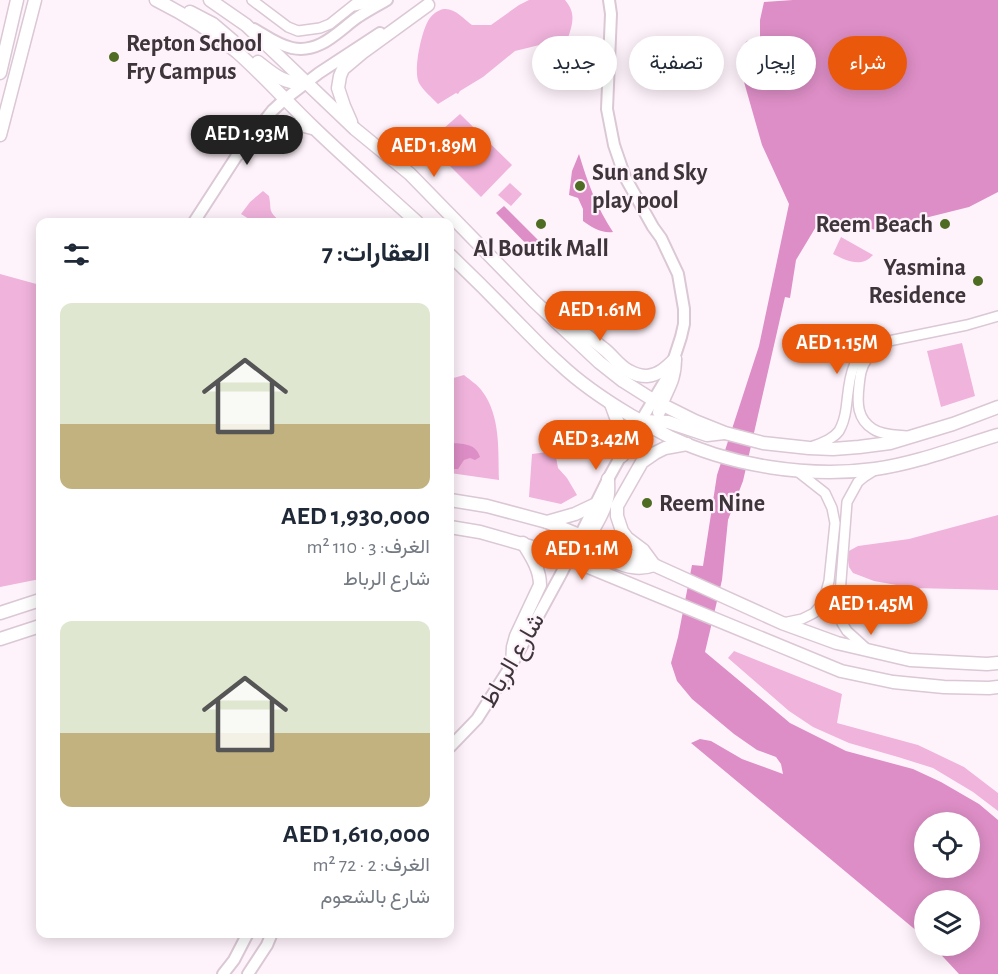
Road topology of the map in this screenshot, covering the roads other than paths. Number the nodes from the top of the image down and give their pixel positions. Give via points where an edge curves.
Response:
1 (16, 0) edge
2 (35, 0) edge
3 (40, 0) edge
4 (156, 0) edge
5 (210, 0) edge
6 (252, 0) edge
7 (360, 0) edge
8 (379, 0) edge
9 (387, 0) edge
10 (609, 0) edge
11 (432, 2) edge
12 (169, 6) junction
13 (349, 8) junction
14 (28, 23) junction
15 (246, 25) junction
16 (0, 73) edge
17 (307, 83) junction
18 (285, 99) junction
19 (314, 128) junction
20 (355, 129) junction
21 (0, 135) edge
22 (238, 154) junction
23 (197, 218) edge
24 (413, 218) edge
25 (453, 218) edge
26 (454, 219) edge
27 (454, 259) edge
28 (534, 301) junction
29 (998, 316) edge
30 (892, 342) junction
31 (675, 359) junction
32 (657, 402) junction
33 (611, 404) junction
34 (998, 406) edge
35 (641, 421) junction
36 (659, 421) junction
37 (725, 433) junction
38 (998, 435) edge
39 (670, 437) junction
40 (911, 437) junction
41 (687, 444) junction
42 (809, 448) junction
43 (622, 456) junction
44 (876, 469) junction
45 (796, 471) junction
46 (608, 479) junction
47 (454, 501) edge
48 (594, 505) junction
49 (847, 506) junction
50 (832, 508) junction
51 (547, 522) junction
52 (454, 528) edge
53 (585, 537) junction
54 (523, 543) junction
55 (590, 555) junction
56 (569, 559) junction
57 (654, 565) junction
58 (606, 575) junction
59 (36, 601) edge
60 (0, 613) edge
61 (782, 623) junction
62 (36, 627) edge
63 (0, 639) edge
64 (869, 651) junction
65 (998, 663) edge
66 (512, 664) junction
67 (998, 687) edge
68 (454, 743) edge
69 (245, 938) edge
70 (270, 938) edge
71 (223, 974) edge
72 (248, 974) edge

1 - 16 main road
2 - 14 main road
3 - 14 main road
4 - 12 main road
5 - 15 main road
6 - 13 street via 298,31 330,24
7 - 13 street
8 - 13 street
9 - 15 street via 321,45 308,48 290,48
10 - 31 street via 610,127 625,177 678,274 684,324
11 - 17 street
11 - 20 main road via 343,69 338,88
12 - 17 main road via 213,24 278,78
12 - 18 main road via 235,51
14 - 21 main road
15 - 17 main road
17 - 18 street
17 - 20 main road
18 - 19 main road
18 - 22 street
19 - 22 main road via 290,123 273,125
19 - 24 main road
20 - 25 main road via 410,174
22 - 23 street
26 - 28 main road
27 - 33 main road via 560,364
28 - 31 main road via 552,308 637,375 661,371
28 - 32 main road via 599,362
29 - 30 street
30 - 40 street via 874,352 863,365 857,403 862,419 873,429
30 - 42 street via 879,343 857,359 840,429 832,438
31 - 32 main road via 671,385
32 - 35 street, شارع الرباط
32 - 36 main road
32 - 37 main road
33 - 35 main road
33 - 43 main road via 621,431
34 - 40 main road
35 - 36 main road
35 - 39 main road
35 - 43 street, شارع الرباط
36 - 37 main road via 707,435
36 - 39 main road
37 - 42 main road via 763,443
38 - 44 main road
39 - 41 main road
40 - 42 main road via 859,447
41 - 45 main road via 739,461
41 - 57 main road via 665,448 642,462 617,506 622,531
43 - 46 street, شارع الرباط
44 - 45 main road
44 - 49 street via 858,482
45 - 50 street via 825,493
46 - 48 street, شارع الرباط
46 - 53 main road via 608,498
47 - 51 main road
48 - 51 main road
48 - 53 street, شارع الرباط
49 - 50 street via 838,504
49 - 64 street via 840,615 847,631
50 - 61 street via 834,537 823,603 814,613
51 - 53 main road
52 - 54 main road
53 - 55 main road
53 - 56 street, شارع الرباط
53 - 57 main road
54 - 56 main road
54 - 66 main road via 534,561 540,585 516,636
55 - 56 main road
55 - 57 main road via 632,568
55 - 58 main road
56 - 58 main road
56 - 66 street, شارع الرباط
57 - 61 main road
58 - 67 main road via 841,672 944,687
59 - 60 main road
61 - 64 main road
62 - 63 main road
64 - 65 main road via 910,660
66 - 68 street, شارع الرباط via 477,719
69 - 71 street
70 - 72 street

